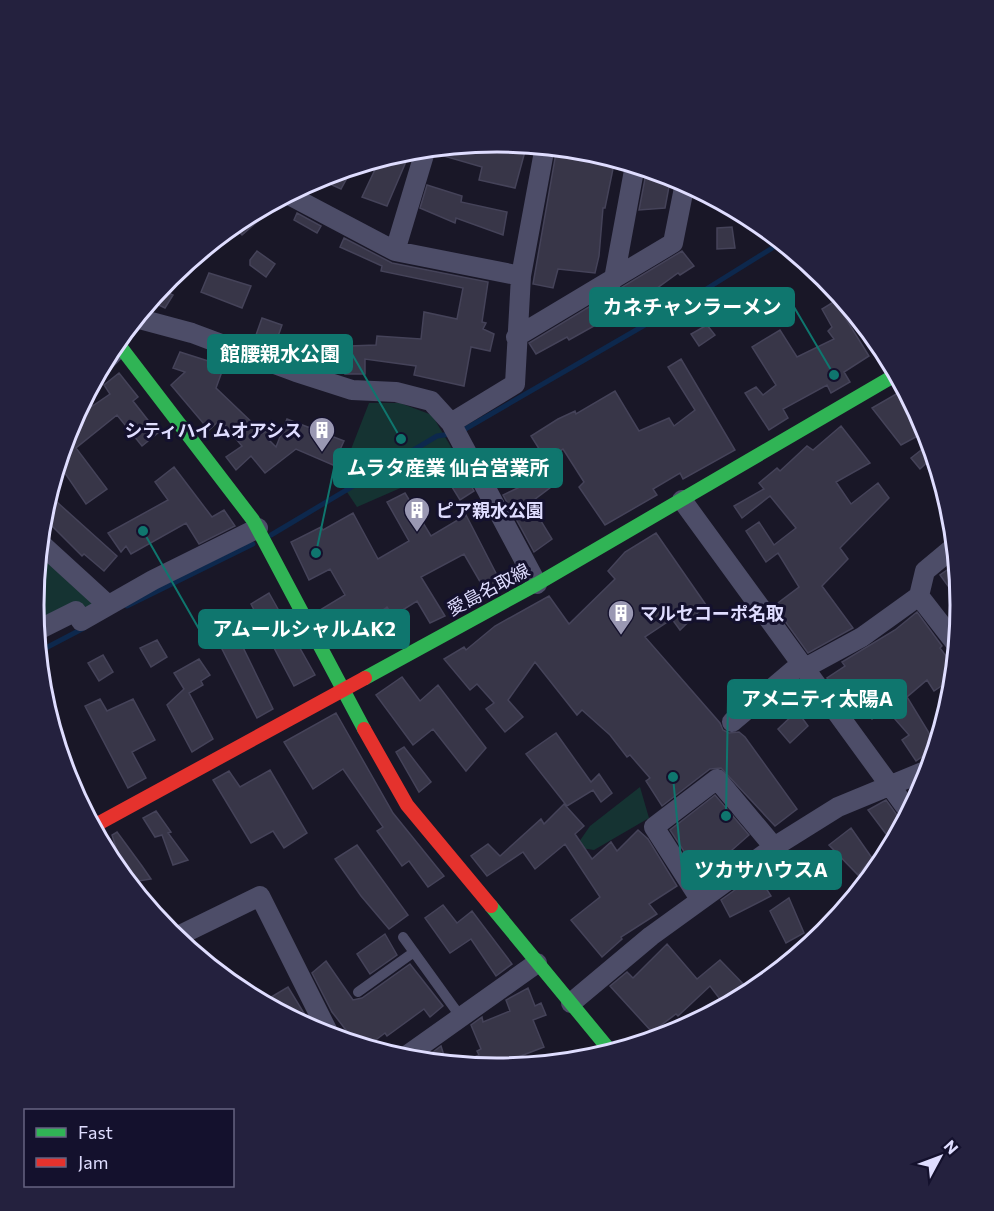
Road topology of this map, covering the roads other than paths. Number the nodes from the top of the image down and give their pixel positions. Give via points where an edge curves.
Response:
1 (543, 155) edge
2 (423, 159) edge
3 (634, 173) edge
4 (683, 192) edge
5 (301, 197) edge
6 (395, 251) junction
7 (521, 276) junction
8 (614, 279) junction
9 (144, 320) edge
10 (516, 337) junction
11 (122, 350) edge
12 (890, 378) edge
13 (450, 423) junction
14 (682, 500) junction
15 (258, 528) junction
16 (47, 549) edge
17 (948, 552) edge
18 (537, 584) junction
19 (919, 596) junction
20 (108, 605) junction
21 (44, 627) edge
22 (950, 636) edge
23 (805, 668) junction
24 (341, 689) junction
25 (742, 713) dead end
26 (917, 775) edge
27 (891, 788) junction
28 (904, 805) edge
29 (99, 823) edge
30 (774, 847) junction
31 (700, 899) junction
32 (184, 933) edge
33 (404, 937) dead end
34 (414, 952) junction
35 (537, 963) junction
36 (358, 992) dead end
37 (571, 1003) junction
38 (460, 1016) junction
39 (324, 1024) edge
40 (606, 1046) edge
41 (413, 1051) edge

1 - 7 street
2 - 6 street
3 - 8 street
4 - 8 street via 673,243
5 - 6 street
6 - 7 street
7 - 10 street
8 - 10 street
9 - 13 street via 192,333 352,390 396,392 430,401
10 - 13 street via 516,384
11 - 15 main road
12 - 14 main road, 愛島名取線
13 - 18 street
14 - 18 main road, 愛島名取線
14 - 23 street
15 - 20 street
15 - 24 main road
16 - 20 street
17 - 19 street via 925,571
18 - 24 main road, 愛島名取線
19 - 22 street
19 - 23 street via 862,637
20 - 21 street via 81,621 76,611
23 - 25 street via 795,669 732,722
23 - 27 street
24 - 29 main road, 愛島名取線
24 - 35 main road via 407,805
26 - 27 street
27 - 28 street
27 - 30 street via 838,807
30 - 31 street
30 - 31 street via 717,779 654,828
31 - 37 street
32 - 39 street via 260,896
33 - 34 lane
34 - 36 lane
34 - 38 lane
35 - 37 main road
35 - 38 street
37 - 40 main road
38 - 41 street

